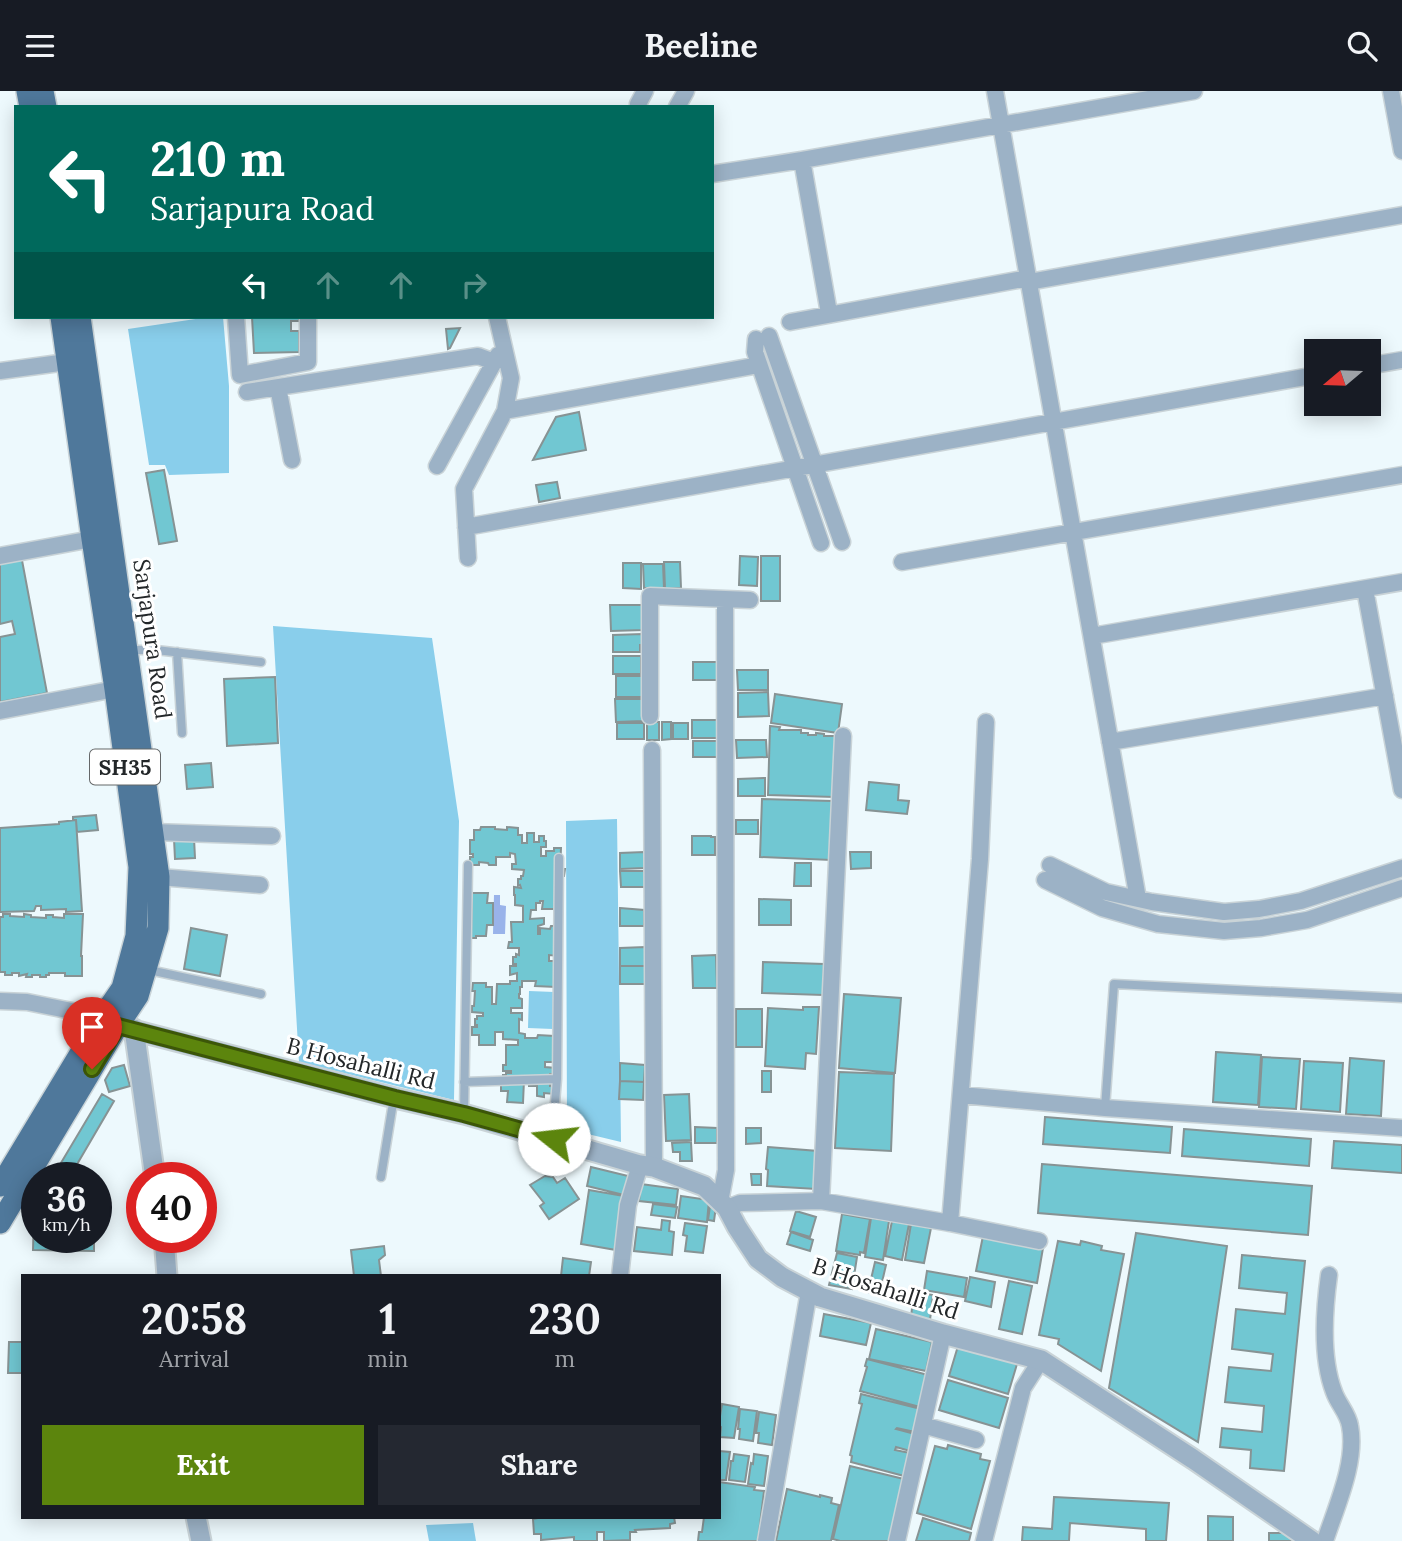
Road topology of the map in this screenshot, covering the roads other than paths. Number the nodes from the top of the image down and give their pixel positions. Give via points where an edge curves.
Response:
1 (995, 91) edge
2 (1194, 91) edge
3 (1391, 91) edge
4 (1001, 125) junction
5 (1402, 151) edge
6 (802, 160) junction
7 (714, 174) edge
8 (1402, 215) edge
9 (1028, 280) junction
10 (829, 313) junction
11 (61, 319) edge
12 (80, 319) edge
13 (236, 319) edge
14 (308, 319) edge
15 (497, 319) edge
16 (790, 322) dead end
17 (503, 347) junction
18 (1402, 360) edge
19 (67, 362) junction
20 (494, 362) junction
21 (1381, 364) edge
22 (759, 365) junction
23 (0, 371) edge
24 (1304, 378) edge
25 (278, 387) junction
26 (247, 392) dead end
27 (505, 411) junction
28 (1054, 423) junction
29 (292, 460) dead end
30 (437, 466) dead end
31 (815, 466) junction
32 (795, 470) junction
33 (1402, 475) edge
34 (466, 527) junction
35 (1073, 532) junction
36 (92, 539) junction
37 (842, 542) dead end
38 (821, 543) dead end
39 (0, 556) edge
40 (468, 558) dead end
41 (902, 562) dead end
42 (1402, 582) edge
43 (1365, 589) junction
44 (725, 599) junction
45 (750, 600) dead end
46 (1092, 636) junction
47 (128, 650) junction
48 (177, 652) junction
49 (261, 662) dead end
50 (115, 689) junction
51 (1385, 696) junction
52 (0, 711) edge
53 (650, 716) dead end
54 (986, 722) dead end
55 (182, 733) dead end
56 (843, 736) dead end
57 (1111, 742) junction
58 (652, 750) dead end
59 (1402, 790) edge
60 (153, 832) junction
61 (272, 836) dead end
62 (559, 858) dead end
63 (468, 865) dead end
64 (1402, 868) edge
65 (159, 877) junction
66 (260, 885) dead end
67 (1402, 888) edge
68 (1138, 899) junction
69 (146, 969) junction
70 (261, 994) dead end
71 (1402, 998) edge
72 (0, 1001) edge
73 (118, 1024) junction
74 (557, 1079) junction
75 (464, 1082) junction
76 (961, 1094) junction
77 (395, 1098) junction
78 (1105, 1108) junction
79 (464, 1114) junction
80 (1402, 1128) edge
81 (554, 1139) junction
82 (152, 1162) edge
83 (647, 1166) junction
84 (381, 1177) dead end
85 (0, 1186) edge
86 (821, 1201) junction
87 (723, 1205) junction
88 (0, 1223) edge
89 (950, 1223) junction
90 (1039, 1241) dead end
91 (165, 1253) edge
92 (167, 1274) edge
93 (620, 1274) edge
94 (1329, 1275) dead end
95 (809, 1291) junction
96 (943, 1334) junction
97 (1041, 1360) junction
98 (923, 1425) junction
99 (976, 1440) dead end
100 (196, 1519) edge
101 (201, 1541) edge
102 (766, 1541) edge
103 (897, 1541) edge
104 (984, 1541) edge
105 (1312, 1541) edge
106 (1325, 1541) edge

1 - 4 street
2 - 4 street
3 - 5 street
4 - 6 street
4 - 9 street
6 - 7 street
6 - 10 street
8 - 9 street
9 - 10 street
9 - 28 street
10 - 16 street
11 - 19 main road, Sarjapura Road / SH35
12 - 47 main road, Sarjapura Road
13 - 14 street via 240,375 307,362
15 - 17 street
17 - 20 street
17 - 27 street via 511,378
18 - 21 street
19 - 23 street
19 - 36 main road, Sarjapura Road / SH35
20 - 25 street via 478,356
20 - 30 street
22 - 27 street
22 - 31 street via 755,352 763,337
22 - 32 street
24 - 28 street
25 - 26 street
25 - 29 street
27 - 34 street via 464,489
28 - 31 street
28 - 35 street
31 - 32 street
31 - 37 street
32 - 34 street
32 - 38 street
33 - 35 street
34 - 40 street
35 - 41 street
35 - 46 street
36 - 39 street
36 - 50 main road, Sarjapura Road / SH35
42 - 43 street
43 - 46 street
43 - 51 street
44 - 45 street
44 - 53 street via 650,596
44 - 87 street
46 - 57 street
47 - 48 lane
47 - 60 main road, Sarjapura Road
48 - 49 lane
48 - 55 lane
50 - 52 street
50 - 73 main road, Sarjapura Road / SH35 via 138,867 136,936
51 - 57 street
51 - 59 street
54 - 76 street
56 - 86 street
57 - 68 street
58 - 83 street
60 - 61 street
60 - 65 main road, Sarjapura Road
62 - 74 lane
63 - 75 lane
64 - 68 street via 1301,901 1259,909 1224,912
65 - 66 street
65 - 69 main road, Sarjapura Road via 159,928
67 - 68 street via 1307,920 1224,931 1158,924 1102,908 1047,873
69 - 70 lane
69 - 73 main road, Sarjapura Road via 138,996
71 - 78 lane via 1114,984
72 - 73 street via 27,1002
73 - 77 street, B Hosahalli Rd
73 - 82 street
73 - 85 main road, Sarjapura Road / SH35
73 - 88 main road, Sarjapura Road
74 - 75 lane
74 - 81 lane
75 - 79 lane
76 - 78 street
76 - 89 street
77 - 79 street, B Hosahalli Rd
77 - 84 lane
78 - 80 street
79 - 81 street, B Hosahalli Rd
81 - 83 street, B Hosahalli Rd
83 - 87 street, B Hosahalli Rd via 704,1186
83 - 93 street via 628,1205
86 - 87 street
86 - 89 street
87 - 95 street, B Hosahalli Rd via 758,1259
89 - 90 street
91 - 92 street
94 - 106 street via 1326,1366 1347,1415 1351,1445 1349,1467
95 - 96 street, B Hosahalli Rd
95 - 102 street
96 - 97 street, B Hosahalli Rd
96 - 98 street
97 - 104 street via 1023,1388
97 - 105 street, B Hosahalli Rd
98 - 99 street
98 - 103 street
100 - 101 street

